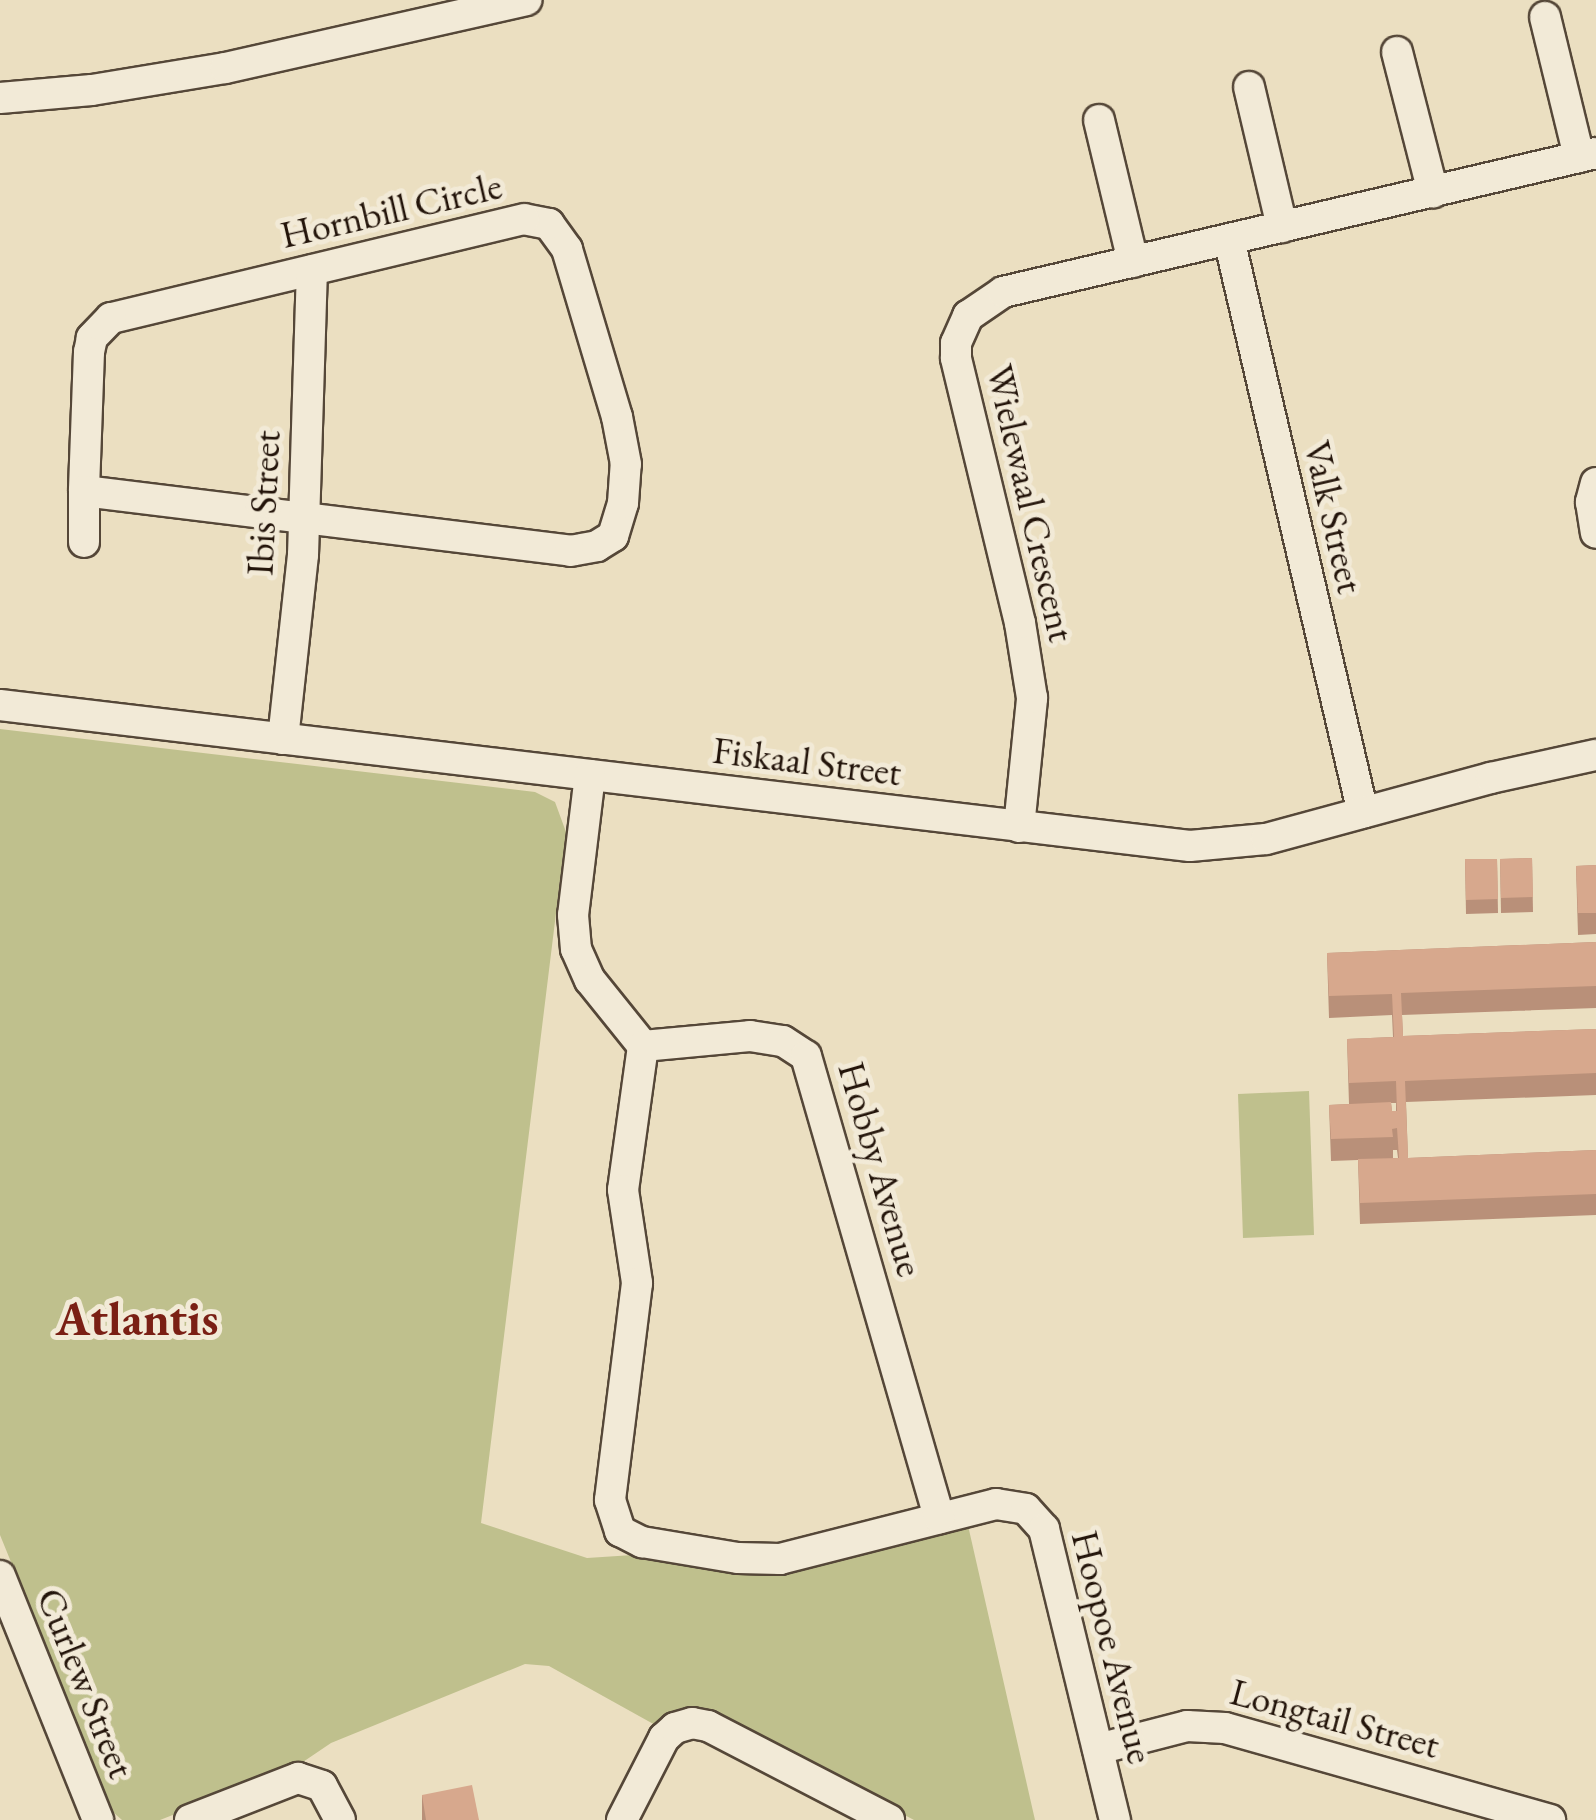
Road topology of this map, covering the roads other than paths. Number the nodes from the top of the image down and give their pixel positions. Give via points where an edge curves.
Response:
1 (526, 0) edge
2 (1545, 17) dead end
3 (1397, 52) dead end
4 (1249, 87) dead end
5 (0, 98) edge
6 (1099, 120) dead end
7 (1587, 156) edge
8 (1433, 192) junction
9 (1282, 228) junction
10 (1229, 240) junction
11 (1133, 262) junction
12 (312, 270) junction
13 (1596, 483) edge
14 (84, 491) junction
15 (304, 517) junction
16 (1596, 533) edge
17 (84, 542) dead end
18 (0, 705) edge
19 (284, 738) junction
20 (1596, 755) edge
21 (590, 776) junction
22 (1363, 813) junction
23 (1019, 827) junction
24 (643, 1046) junction
25 (939, 1518) junction
26 (0, 1576) edge
27 (1098, 1749) junction
28 (1480, 1810) edge
29 (858, 1813) edge
30 (98, 1820) edge
31 (190, 1820) edge
32 (340, 1820) edge
33 (622, 1820) edge
34 (889, 1820) edge
35 (1116, 1820) edge
36 (1550, 1820) edge

1 - 5 street via 194,74
2 - 7 street, Wielewaal Crescent
3 - 8 street
4 - 9 street
6 - 11 street
7 - 8 street, Wielewaal Crescent
8 - 9 street, Wielewaal Crescent
9 - 10 street, Wielewaal Crescent
10 - 11 street, Wielewaal Crescent
10 - 22 street, Valk Street
11 - 23 street, Wielewaal Crescent via 990,298 968,316 956,343 1030,675
12 - 14 street, Hornbill Circle via 130,310 101,326 89,352
12 - 15 street, Ibis Street
12 - 15 street, Hornbill Circle via 524,219 549,224 567,249 626,464 618,524 607,541 586,550
13 - 16 street
14 - 15 street, Hornbill Circle
14 - 17 street, Hornbill Circle
15 - 19 street, Ibis Street
18 - 19 street, Fiskaal Street
19 - 21 street, Fiskaal Street
20 - 22 street, Fiskaal Street
21 - 23 street, Fiskaal Street
21 - 24 street via 573,916 576,949 590,980
22 - 23 street, Fiskaal Street via 1215,846
24 - 25 street, Hobby Avenue via 750,1036 782,1041 806,1056
24 - 25 street, Hoopoe Avenue via 622,1190 637,1284 610,1500 620,1531 642,1542 759,1560 808,1554
25 - 27 street, Hoopoe Avenue via 996,1504 1026,1509 1040,1521
26 - 30 street, Curlew Street
27 - 28 street, Longtail Street via 1211,1726
27 - 35 street, Hoopoe Avenue
28 - 36 street, Longtail Street
29 - 33 street via 692,1723 664,1738
29 - 34 street
31 - 32 street via 298,1778 322,1786

